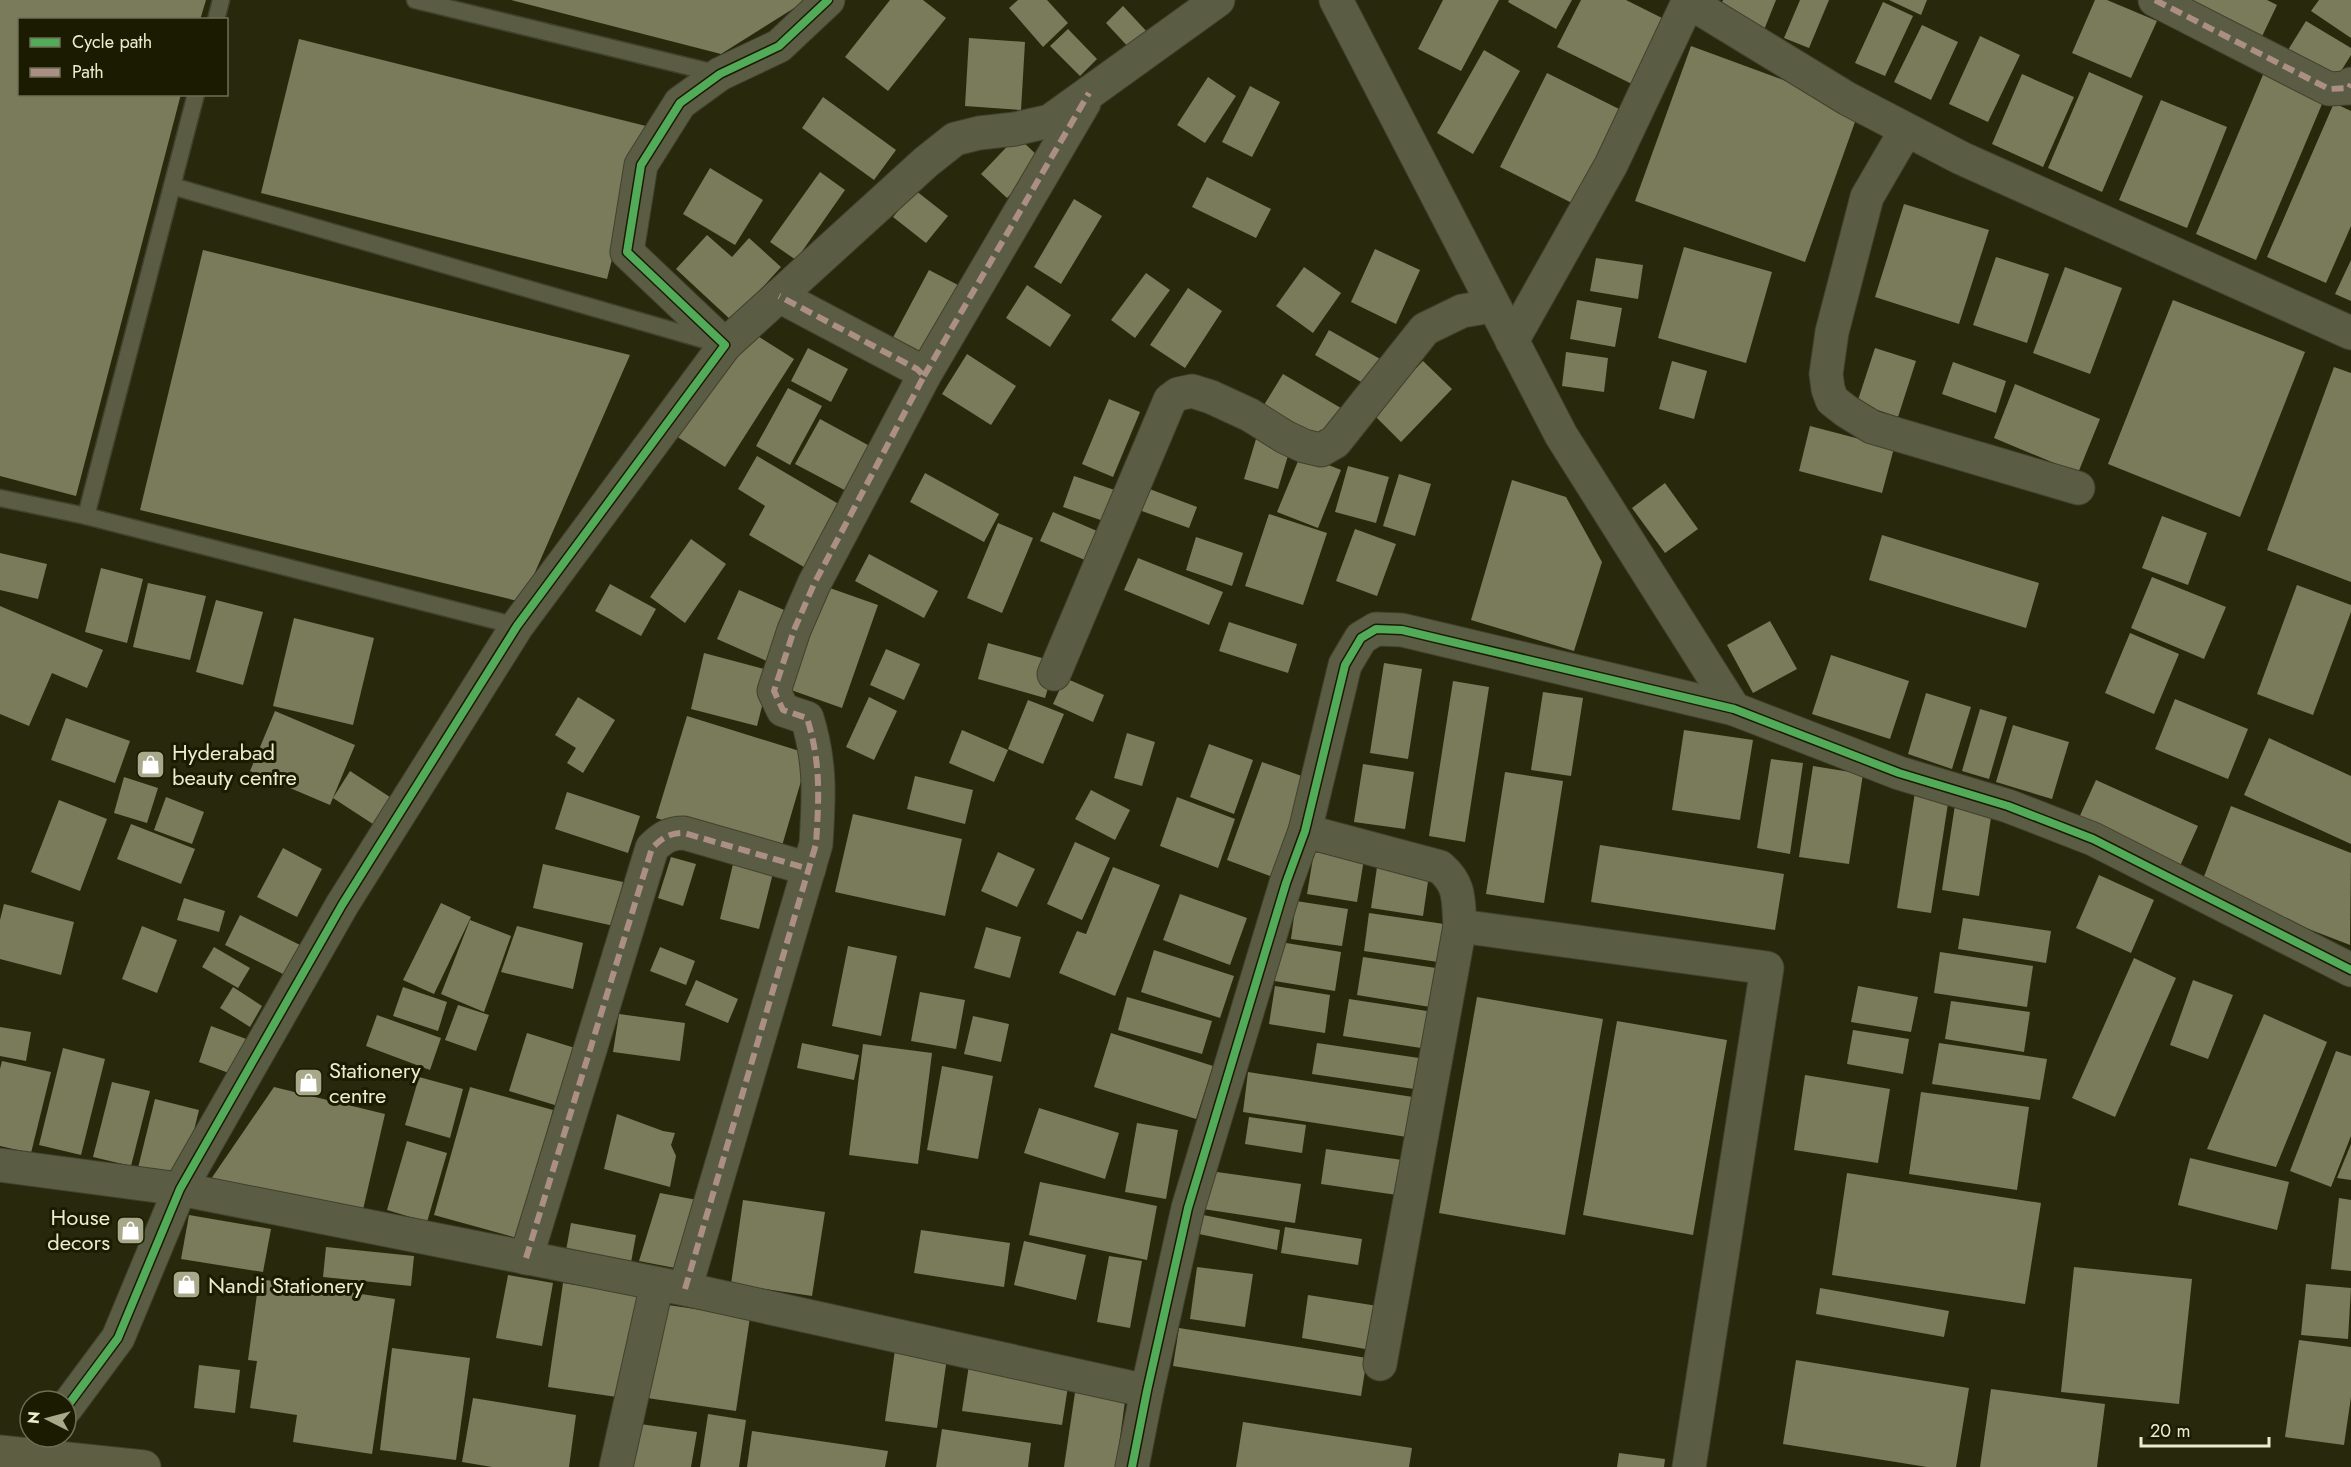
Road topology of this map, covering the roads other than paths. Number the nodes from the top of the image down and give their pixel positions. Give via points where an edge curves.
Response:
1 (221, 0) edge
2 (415, 0) edge
3 (828, 0) edge
4 (1218, 0) edge
5 (1336, 0) edge
6 (2155, 0) edge
7 (1689, 1) edge
8 (216, 18) edge
9 (720, 75) junction
10 (2351, 84) edge
11 (1089, 93) junction
12 (195, 96) edge
13 (1906, 130) junction
14 (172, 186) junction
15 (779, 296) junction
16 (1492, 306) junction
17 (2351, 333) edge
18 (1512, 340) junction
19 (724, 345) junction
20 (924, 376) junction
21 (2078, 488) dead end
22 (0, 498) edge
23 (86, 516) junction
24 (517, 626) junction
25 (1054, 674) dead end
26 (1734, 709) junction
27 (1305, 831) junction
28 (808, 869) junction
29 (1460, 926) junction
30 (2351, 969) edge
31 (0, 1165) edge
32 (180, 1189) junction
33 (526, 1258) junction
34 (671, 1286) junction
35 (1380, 1364) dead end
36 (1146, 1390) junction
37 (78, 1392) edge
38 (31, 1449) edge
39 (144, 1467) edge
40 (616, 1467) edge
41 (1132, 1467) edge
42 (1689, 1467) edge

1 - 8 lane
2 - 9 lane
3 - 9 street via 779,46
4 - 11 street
5 - 16 street
6 - 10 street via 2329,89
7 - 13 street
7 - 18 street via 1611,165
9 - 19 street via 680,103 641,165 627,252
11 - 15 street via 1050,121 955,139
11 - 20 street
12 - 14 lane
13 - 17 street
13 - 21 street via 1867,197 1832,332 1826,374 1832,399 1872,427
14 - 19 lane
14 - 23 lane
15 - 19 street
15 - 20 street
16 - 18 street
16 - 25 street via 1462,311 1425,329 1335,442 1321,450 1284,437 1211,397 1192,391 1170,400
18 - 26 street via 1561,435
19 - 24 street
20 - 28 street via 813,584 774,691 783,710 807,718 815,742 820,785 816,844
22 - 23 lane
23 - 24 lane
24 - 32 street via 342,905
26 - 27 street via 1402,630 1376,629 1361,638 1345,665
26 - 30 street via 1899,773 2008,806 2093,839
27 - 29 street via 1440,867 1451,877 1458,894
27 - 36 street via 1188,1208
28 - 33 street via 684,833 671,833 652,848
28 - 34 street
29 - 35 street
29 - 42 street via 1767,968
31 - 32 street
32 - 33 street
32 - 37 street via 118,1338
33 - 34 street
34 - 36 street
34 - 40 street
36 - 41 street
38 - 39 highway

